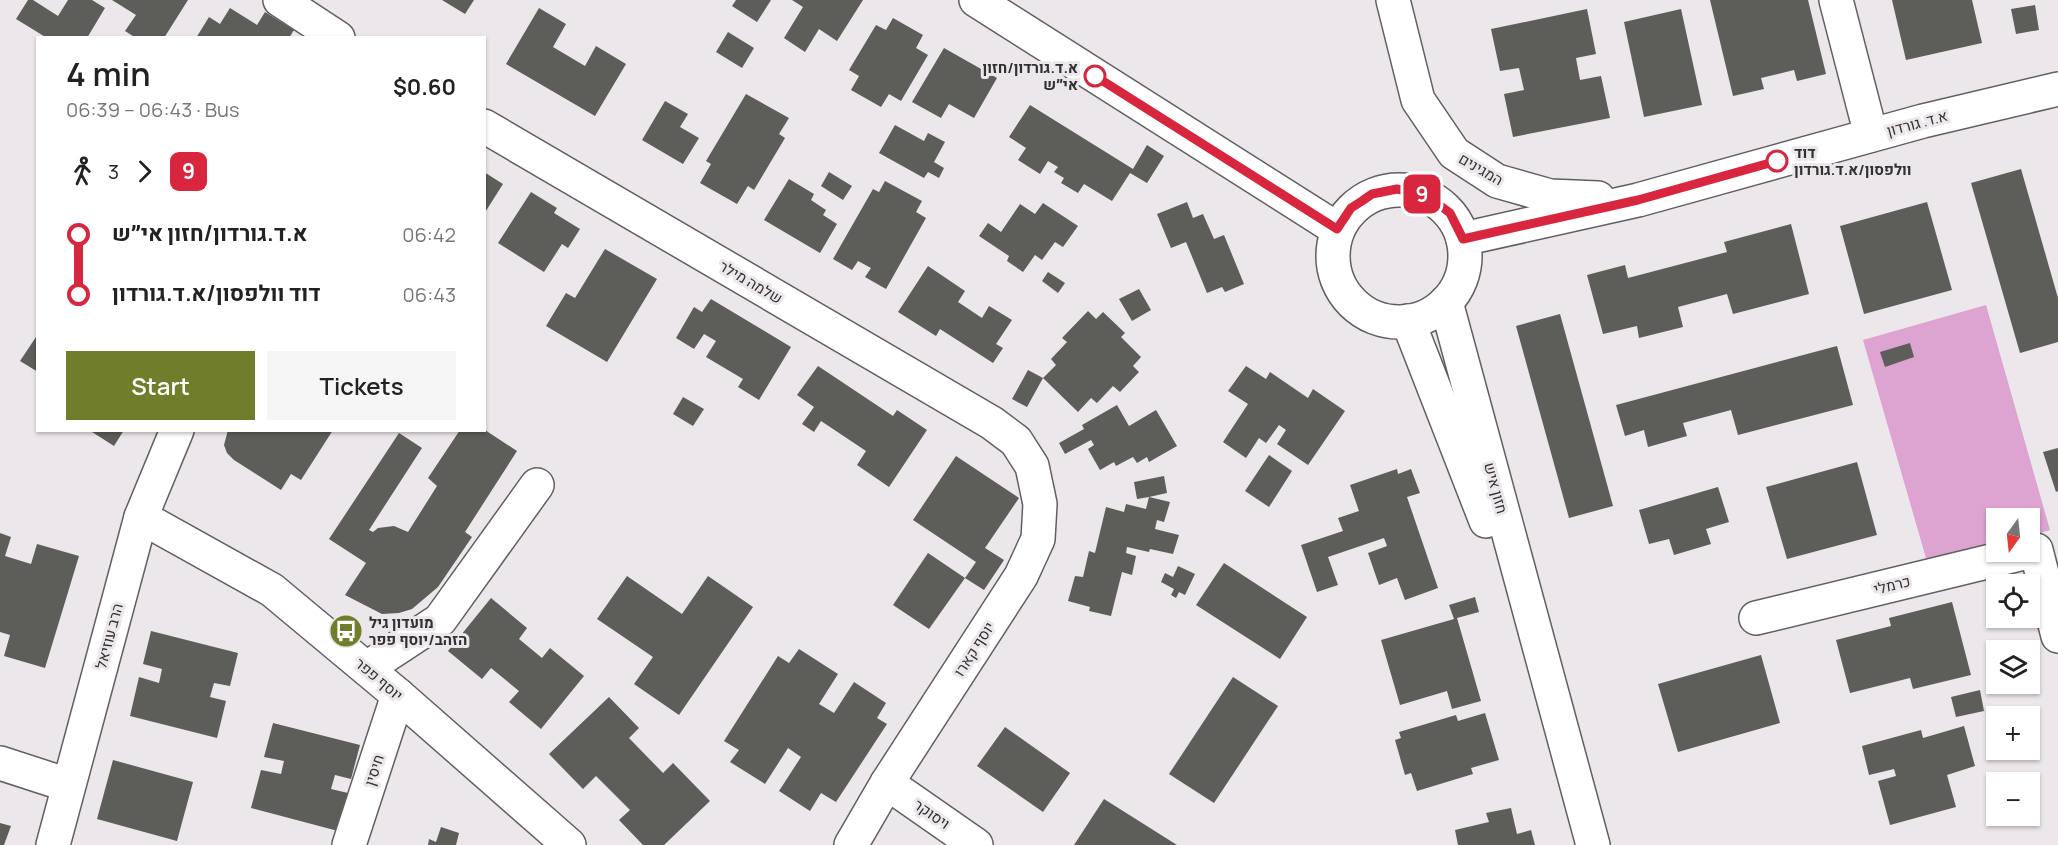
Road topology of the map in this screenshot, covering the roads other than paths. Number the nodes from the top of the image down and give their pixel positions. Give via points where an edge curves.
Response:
1 (280, 0) edge
2 (976, 0) edge
3 (1393, 0) edge
4 (1836, 0) edge
5 (335, 36) edge
6 (2058, 89) edge
7 (486, 127) edge
8 (1871, 135) junction
9 (1638, 200) junction
10 (1337, 229) junction
11 (1463, 239) junction
12 (1446, 302) junction
13 (1408, 321) junction
14 (176, 432) edge
15 (1016, 441) joint
16 (537, 485) dead end
17 (141, 517) junction
18 (2040, 558) edge
19 (1986, 562) edge
20 (1756, 618) dead end
21 (2058, 636) edge
22 (367, 668) junction
23 (1546, 673) junction
24 (398, 695) junction
25 (0, 763) edge
26 (887, 783) junction
27 (68, 785) junction
28 (53, 845) edge
29 (349, 845) edge
30 (569, 845) edge
31 (851, 845) edge
32 (976, 845) edge
33 (1593, 845) edge

1 - 5 street
2 - 10 street
3 - 9 street, המגינים via 1418,100 1454,153 1497,181 1550,195
4 - 8 street
6 - 8 street, א.ד. גורדון
7 - 15 street, שלמה מילר via 992,423
8 - 9 street, א.ד. גורדון
9 - 11 street, א.ד. גורדון
10 - 11 street via 1351,208 1372,194 1397,189 1426,195 1450,213
10 - 13 street via 1332,252 1335,275 1346,296 1363,311 1384,320
11 - 12 street via 1465,262 1459,284
12 - 13 street via 1422,318
12 - 23 street, חזון איש
13 - 23 street, חזון איש
14 - 17 street, הרב עוזיאל
15 - 26 street, יוסף קארו via 1032,466 1040,504 1038,539 1021,576
16 - 22 street via 440,620
17 - 22 street, יוסף פפר via 272,590
17 - 27 street, הרב עוזיאל
18 - 21 street
19 - 20 street, כרמלי
22 - 24 street, יוסף פפר
23 - 33 street, חזון איש
24 - 29 street, חיסין
24 - 30 street, יוסף פפר
25 - 27 street
26 - 31 street, יוסף קארו
26 - 32 street, ויסוקר
27 - 28 street, הרב עוזיאל

